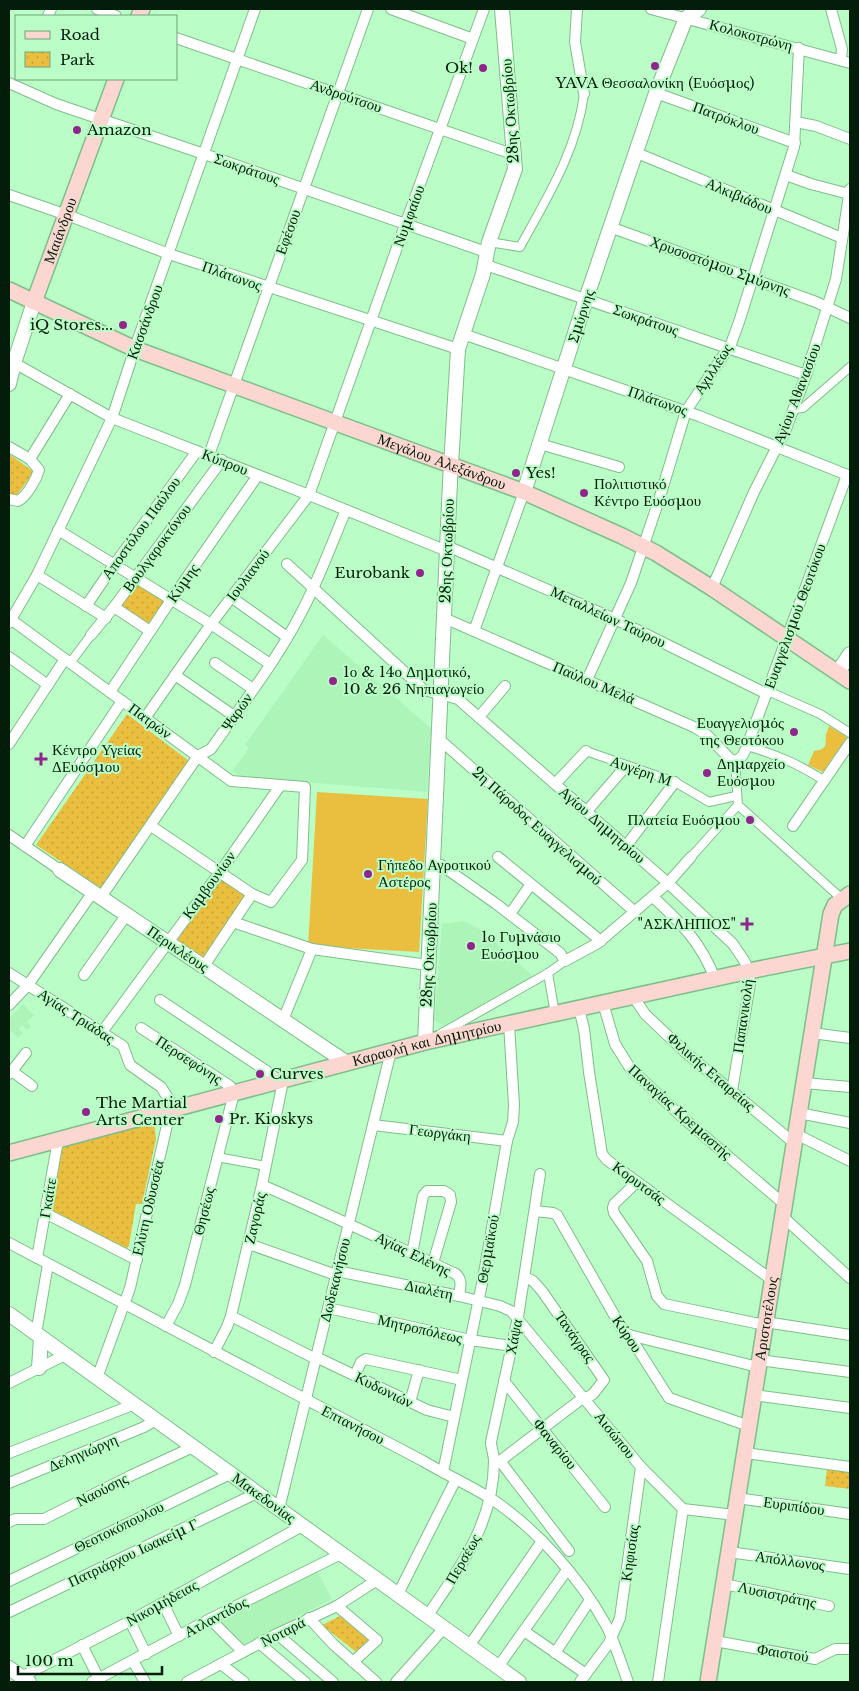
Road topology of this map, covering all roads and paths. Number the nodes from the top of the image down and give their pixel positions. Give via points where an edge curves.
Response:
1 (97, 9) edge
2 (255, 9) edge
3 (368, 9) edge
4 (390, 9) edge
5 (484, 9) edge
6 (502, 9) edge
7 (577, 9) edge
8 (651, 9) edge
9 (699, 9) edge
10 (831, 9) edge
11 (113, 15) edge
12 (686, 18) junction
13 (178, 39) edge
14 (473, 39) junction
15 (799, 48) junction
16 (238, 60) junction
17 (846, 61) edge
18 (116, 80) edge
19 (12, 85) edge
20 (656, 93) junction
21 (338, 94) junction
22 (584, 94) joint
23 (102, 119) junction
24 (796, 122) junction
25 (440, 129) junction
26 (850, 139) edge
27 (795, 143) junction
28 (636, 153) junction
29 (204, 154) junction
30 (515, 156) junction
31 (786, 175) junction
32 (304, 188) junction
33 (850, 192) edge
34 (9, 195) edge
35 (774, 211) junction
36 (67, 215) junction
37 (405, 224) junction
38 (610, 226) junction
39 (842, 238) junction
40 (487, 253) junction
41 (169, 254) junction
42 (752, 278) junction
43 (268, 288) junction
44 (9, 290) edge
45 (586, 299) junction
46 (34, 302) junction
47 (828, 307) junction
48 (850, 318) edge
49 (371, 321) junction
50 (463, 334) junction
51 (135, 348) junction
52 (728, 348) junction
53 (458, 349) junction
54 (11, 362) edge
55 (850, 367) edge
56 (564, 369) junction
57 (806, 375) junction
58 (9, 384) edge
59 (234, 386) junction
60 (70, 394) junction
61 (794, 409) junction
62 (686, 411) junction
63 (112, 418) junction
64 (335, 423) junction
65 (540, 444) junction
66 (9, 447) edge
67 (777, 448) junction
68 (197, 451) junction
69 (209, 456) junction
70 (30, 459) junction
71 (222, 460) junction
72 (450, 465) junction
73 (619, 467) dead end
74 (258, 475) junction
75 (848, 475) edge
76 (524, 492) junction
77 (309, 495) junction
78 (9, 499) edge
79 (346, 510) junction
80 (58, 530) junction
81 (644, 546) junction
82 (447, 548) junction
83 (286, 564) dead end
84 (114, 565) junction
85 (498, 567) junction
86 (37, 575) junction
87 (136, 578) junction
88 (712, 588) junction
89 (313, 589) junction
90 (231, 597) junction
91 (171, 600) junction
92 (86, 606) junction
93 (114, 608) junction
94 (106, 618) junction
95 (444, 618) junction
96 (615, 619) junction
97 (10, 621) edge
98 (211, 624) junction
99 (150, 631) junction
100 (474, 631) junction
101 (91, 635) joint
102 (287, 637) junction
103 (788, 638) junction
104 (850, 654) edge
105 (9, 657) edge
106 (68, 661) junction
107 (215, 663) dead end
108 (270, 664) junction
109 (838, 672) junction
110 (175, 675) junction
111 (587, 680) junction
112 (850, 681) edge
113 (48, 686) junction
114 (505, 686) dead end
115 (253, 689) junction
116 (110, 692) junction
117 (768, 692) junction
118 (441, 694) junction
119 (122, 701) junction
120 (234, 716) junction
121 (479, 717) junction
122 (145, 718) junction
123 (850, 733) edge
124 (439, 739) junction
125 (9, 744) edge
126 (747, 746) junction
127 (849, 750) edge
128 (586, 751) joint
129 (198, 756) junction
130 (738, 759) junction
131 (626, 766) junction
132 (824, 781) junction
133 (676, 782) junction
134 (555, 784) junction
135 (280, 786) junction
136 (736, 796) junction
137 (738, 805) junction
138 (586, 811) junction
139 (151, 826) junction
140 (793, 826) dead end
141 (9, 835) edge
142 (26, 846) junction
143 (626, 846) junction
144 (498, 857) dead end
145 (691, 857) joint
146 (433, 864) junction
147 (60, 870) joint
148 (220, 872) junction
149 (668, 883) junction
150 (531, 884) junction
151 (97, 894) junction
152 (252, 894) junction
153 (846, 896) edge
154 (653, 897) junction
155 (635, 912) junction
156 (127, 914) junction
157 (510, 914) junction
158 (233, 922) junction
159 (601, 941) junction
160 (168, 942) junction
161 (312, 949) junction
162 (850, 951) edge
163 (824, 956) junction
164 (565, 961) junction
165 (428, 965) junction
166 (204, 966) junction
167 (749, 971) junction
168 (548, 972) junction
169 (9, 973) edge
170 (84, 975) dead end
171 (715, 979) junction
172 (28, 986) junction
173 (633, 996) junction
174 (160, 1000) dead end
175 (603, 1003) junction
176 (9, 1005) edge
177 (579, 1008) junction
178 (555, 1014) junction
179 (283, 1020) junction
180 (509, 1024) junction
181 (141, 1028) dead end
182 (102, 1032) junction
183 (812, 1033) junction
184 (850, 1038) edge
185 (425, 1042) junction
186 (391, 1051) junction
187 (26, 1053) dead end
188 (347, 1063) junction
189 (10, 1072) edge
190 (278, 1081) junction
191 (804, 1082) junction
192 (32, 1086) dead end
193 (850, 1087) edge
194 (732, 1091) junction
195 (234, 1093) junction
196 (169, 1110) junction
197 (799, 1113) junction
198 (850, 1123) edge
199 (373, 1125) junction
200 (795, 1138) junction
201 (60, 1139) junction
202 (507, 1141) junction
203 (9, 1153) edge
204 (217, 1157) junction
205 (850, 1162) edge
206 (266, 1166) junction
207 (540, 1174) dead end
208 (637, 1182) junction
209 (262, 1185) junction
210 (783, 1210) junction
211 (534, 1211) junction
212 (45, 1213) junction
213 (349, 1223) junction
214 (9, 1242) edge
215 (249, 1244) junction
216 (412, 1254) junction
217 (37, 1258) junction
218 (136, 1260) junction
219 (433, 1263) junction
220 (48, 1264) junction
221 (337, 1273) junction
222 (524, 1277) junction
223 (850, 1278) edge
224 (772, 1280) junction
225 (459, 1296) junction
226 (479, 1301) junction
227 (124, 1304) junction
228 (328, 1308) junction
229 (9, 1314) edge
230 (231, 1316) junction
231 (518, 1317) junction
232 (765, 1324) junction
233 (166, 1326) junction
234 (629, 1335) junction
235 (850, 1335) edge
236 (38, 1336) junction
237 (470, 1340) junction
238 (512, 1346) junction
239 (214, 1352) junction
240 (65, 1355) junction
241 (316, 1358) junction
242 (759, 1364) junction
243 (39, 1368) junction
244 (419, 1370) junction
245 (850, 1372) edge
246 (355, 1375) junction
247 (96, 1378) junction
248 (462, 1380) junction
249 (504, 1381) junction
250 (9, 1383) edge
251 (754, 1395) junction
252 (585, 1398) junction
253 (306, 1401) junction
254 (410, 1402) junction
255 (135, 1404) junction
256 (850, 1408) edge
257 (454, 1417) junction
258 (156, 1420) junction
259 (749, 1426) junction
260 (543, 1428) junction
261 (193, 1447) junction
262 (9, 1453) edge
263 (745, 1453) junction
264 (497, 1462) junction
265 (641, 1467) junction
266 (850, 1467) edge
267 (443, 1472) junction
268 (230, 1474) junction
269 (456, 1479) junction
270 (9, 1483) edge
271 (257, 1494) junction
272 (738, 1498) junction
273 (490, 1499) junction
274 (605, 1507) dead end
275 (279, 1509) junction
276 (683, 1509) junction
277 (850, 1514) edge
278 (735, 1515) junction
279 (9, 1522) edge
280 (302, 1526) junction
281 (542, 1541) junction
282 (569, 1551) dead end
283 (729, 1552) junction
284 (341, 1554) junction
285 (850, 1569) edge
286 (567, 1570) junction
287 (377, 1580) junction
288 (9, 1581) edge
289 (724, 1584) junction
290 (398, 1594) junction
291 (590, 1600) junction
292 (163, 1602) junction
293 (337, 1606) junction
294 (829, 1606) dead end
295 (9, 1612) edge
296 (428, 1615) junction
297 (309, 1618) junction
298 (210, 1619) junction
299 (130, 1621) junction
300 (444, 1628) junction
301 (524, 1631) junction
302 (277, 1634) junction
303 (179, 1636) junction
304 (612, 1638) junction
305 (715, 1642) junction
306 (260, 1643) junction
307 (82, 1646) junction
308 (470, 1646) junction
309 (850, 1649) edge
310 (243, 1652) junction
311 (555, 1653) junction
312 (146, 1654) junction
313 (133, 1661) junction
314 (353, 1662) junction
315 (221, 1664) junction
316 (498, 1667) junction
317 (16, 1674) edge
318 (583, 1678) edge
319 (96, 1681) edge
320 (145, 1682) edge
321 (187, 1682) edge
322 (244, 1682) edge
323 (305, 1682) edge
324 (333, 1682) edge
325 (376, 1682) edge
326 (396, 1682) edge
327 (519, 1682) edge
328 (627, 1682) edge
329 (658, 1682) edge
330 (708, 1682) edge

1 - 11 street
2 - 16 street, Κασσάνδρου
3 - 21 street, Εφέσου
4 - 14 street
5 - 14 street, Νυμφαίου
6 - 30 street, 28ης Οκτωβρίου
7 - 22 street via 575,42
8 - 12 street, Κολοκοτρώνη
9 - 12 street
10 - 17 street
12 - 15 street, Κολοκοτρώνη
12 - 20 street, Σμύρνης
13 - 16 street, Ανδρούτσου
14 - 25 street, Νυμφαίου
15 - 17 street, Κολοκοτρώνη
15 - 24 street, Αχιλλέως
16 - 21 street, Ανδρούτσου
16 - 29 street, Κασσάνδρου
18 - 23 main road, Μαιάνδρου
19 - 23 street, Σωκράτους via 49,102
20 - 27 street, Πατρόκλου
20 - 28 street, Σμύρνης
21 - 25 street, Ανδρούτσου
21 - 32 street, Εφέσου
22 - 40 street via 575,137 556,182 520,247
23 - 29 street, Σωκράτους
23 - 36 main road, Μαιάνδρου
24 - 26 street
24 - 27 street, Αχιλλέως
25 - 30 street, Ανδρούτσου
25 - 37 street, Νυμφαίου
27 - 31 street, Αχιλλέως
28 - 35 street, Αλκιβιάδου
28 - 38 street, Σμύρνης
29 - 32 street, Σωκράτους
29 - 41 street, Κασσάνδρου
30 - 40 street, 28ης Οκτωβρίου via 513,176
31 - 33 street
31 - 35 street, Αχιλλέως
32 - 37 street, Σωκράτους
32 - 43 street, Εφέσου
33 - 39 street, Αγίου Αθανασίου
34 - 36 street, Πλάτωνος
35 - 39 street, Αλκιβιάδου
35 - 42 street, Αχιλλέως
36 - 41 street, Πλάτωνος
36 - 46 main road, Μαιάνδρου
37 - 40 street, Σωκράτους
37 - 49 street, Νυμφαίου
38 - 42 street, Χρυσοστόμου Σμύρνης
38 - 45 street, Σμύρνης
39 - 47 street, Αγίου Αθανασίου via 838,271
40 - 45 street, Σωκράτους
40 - 50 street, 28ης Οκτωβρίου
41 - 43 street, Πλάτωνος
41 - 51 street, Κασσάνδρου
42 - 47 street, Χρυσοστόμου Σμύρνης
42 - 52 street, Αχιλλέως
43 - 49 street, Πλάτωνος
43 - 59 street, Εφέσου
44 - 46 main road, Μεγάλου Αλεξάνδρου
45 - 52 street, Σωκράτους
45 - 56 street, Σμύρνης
46 - 51 main road, Μεγάλου Αλεξάνδρου
46 - 54 street, Μαιάνδρου
47 - 48 street, Χρυσοστόμου Σμύρνης
47 - 57 street, Αγίου Αθανασίου
49 - 53 street, Πλάτωνος
49 - 64 street, Νυμφαίου
50 - 53 street, 28ης Οκτωβρίου
50 - 56 street, Πλάτωνος
51 - 59 main road, Μεγάλου Αλεξάνδρου
51 - 63 street, Κασσάνδρου
52 - 57 street, Σωκράτους
52 - 62 street, Αχιλλέως
53 - 72 street, 28ης Οκτωβρίου
54 - 58 street, Μαιάνδρου
54 - 60 street, Κύπρου
55 - 61 street via 803,408
56 - 62 street, Πλάτωνος
56 - 65 street, Σμύρνης
57 - 61 street, Αγίου Αθανασίου
59 - 64 main road, Μεγάλου Αλεξάνδρου
59 - 69 street, Εφέσου
60 - 63 street, Κύπρου
60 - 70 street
61 - 67 street, Αγίου Αθανασίου
62 - 67 street, Πλάτωνος
62 - 81 street, Αχιλλέως
63 - 68 street, Κύπρου
63 - 80 street, Κασσάνδρου
64 - 72 main road, Μεγάλου Αλεξάνδρου
64 - 77 street, Ιουλιανού
65 - 73 street
65 - 76 street, Σμύρνης
66 - 70 street
67 - 75 street, Πλάτωνος
67 - 88 street, Αγίου Αθανασίου
68 - 69 street, Κύπρου
68 - 84 street, Αποστόλου Παύλου
69 - 71 street, Κύπρου
70 - 78 street via 39,470 38,475 22,498 18,501
71 - 74 street, Κύπρου
71 - 87 street, Βουλγαροκτόνου
72 - 76 main road, Μεγάλου Αλεξάνδρου
72 - 82 street, 28ης Οκτωβρίου
74 - 77 street, Κύπρου
74 - 91 street, Κύμης
75 - 103 street, Ευαγγελισμού Θεοτόκου
76 - 81 main road, Μεγάλου Αλεξάνδρου
76 - 85 street, Σμύρνης
77 - 79 street, Κύπρου
77 - 90 street, Ιουλιανού
79 - 82 street, Κύπρου
79 - 89 street, Ψαρών
80 - 84 street
80 - 86 street, Κασσάνδρου
81 - 88 main road, Μεγάλου Αλεξάνδρου
81 - 96 street, Αχιλλέως
82 - 85 street, Μεταλλείων Ταύρου
82 - 95 street, 28ης Οκτωβρίου
83 - 89 street, Αγίου Δημητρίου
84 - 87 street
84 - 92 street, Αποστόλου Παύλου
85 - 96 street, Μεταλλείων Ταύρου
85 - 100 street, Σμύρνης
86 - 92 street
86 - 97 street, Κασσάνδρου
87 - 91 street
87 - 93 street, Βουλγαροκτόνου
88 - 103 main road, Μεγάλου Αλεξάνδρου
89 - 102 street, Ψαρών
89 - 118 street, Αγίου Δημητρίου via 424,690
90 - 98 street, Ιουλιανού
90 - 102 street
91 - 98 street
91 - 99 street, Κύμης
92 - 94 street
93 - 94 street, Βουλγαροκτόνου
93 - 99 street
94 - 101 street, Βουλγαροκτόνου
95 - 100 street, Παύλου Μελά
95 - 118 street, 28ης Οκτωβρίου
96 - 111 street, Αχιλλέως
96 - 117 street, Μεταλλείων Ταύρου
97 - 106 street, Πατρών
98 - 108 street
98 - 110 street, Ιουλιανού
99 - 116 street, Κύμης
100 - 111 street, Παύλου Μελά
101 - 106 street
102 - 108 street, Ψαρών
103 - 109 main road, Μεγάλου Αλεξάνδρου
103 - 117 street, Ευαγγελισμού Θεοτόκου
104 - 109 street
105 - 113 street
106 - 113 street
106 - 116 street, Πατρών
107 - 115 street
108 - 115 street, Ψαρών
109 - 112 main road, Μεγάλου Αλεξάνδρου
110 - 120 street
110 - 122 street, Ιουλιανού
111 - 130 street, Παύλου Μελά via 694,727 707,735 730,760
113 - 125 street
114 - 121 street
115 - 120 street, Ψαρών
116 - 119 street, Πατρών
117 - 123 street via 820,714
117 - 126 street, Ευαγγελισμού Θεοτόκου
118 - 121 street, Αγίου Δημητρίου via 458,699
118 - 124 street, 28ης Οκτωβρίου
119 - 122 street, Πατρών
119 - 142 street
120 - 129 street, Ψαρών via 210,749
121 - 134 street, Αγίου Δημητρίου
122 - 129 street, Πατρών
124 - 146 street, 28ης Οκτωβρίου
124 - 155 street, 2η Πάροδος Ευαγγελισμού
126 - 130 street, Ευαγγελισμού Θεοτόκου
126 - 132 street via 778,755
127 - 132 street
128 - 131 street, Αυγέρη Μ
128 - 134 street, Αυγέρη Μ
129 - 135 street, Πατρών via 231,781
129 - 139 street, Ψαρών
130 - 136 street
131 - 133 street, Αυγέρη Μ
131 - 138 street
132 - 140 street
133 - 136 street, Αυγέρη Μ via 709,802
133 - 143 street
134 - 138 street, Αγίου Δημητρίου
135 - 148 street, Καμβουνίων
135 - 152 street, Πατρών via 306,788 302,860 271,902
136 - 137 street
137 - 145 street
137 - 153 street
138 - 143 street, Αγίου Δημητρίου
139 - 148 street
139 - 151 street, Ψαρών
141 - 142 street, Περικλέους
142 - 147 street, Περικλέους
143 - 149 street, Αγίου Δημητρίου
144 - 150 street
145 - 149 street
146 - 157 street via 441,865
146 - 165 street, 28ης Οκτωβρίου
147 - 151 street, Περικλέους
148 - 152 street
148 - 160 street, Καμβουνίων
149 - 154 street
149 - 167 street, Αγίου Δημητρίου via 733,944
150 - 157 street
150 - 159 street
151 - 156 street, Περικλέους
151 - 172 street, Ψαρών
152 - 158 street
153 - 163 main road, Αριστοτέλους via 831,911
154 - 155 street
154 - 171 street via 686,928 706,957
155 - 159 street
156 - 160 street, Περικλέους
156 - 170 street
157 - 164 street via 560,953
158 - 161 street
158 - 166 street
159 - 164 street
160 - 166 street, Περικλέους
160 - 182 street, Καμβουνίων
161 - 165 street
161 - 179 street
162 - 163 main road, Καραολή και Δημητρίου
163 - 167 main road, Καραολή και Δημητρίου
163 - 183 main road, Αριστοτέλους
164 - 168 street
165 - 185 street, 28ης Οκτωβρίου
166 - 179 street, Περικλέους
167 - 171 main road, Καραολή και Δημητρίου
167 - 194 street, Παπανικολή via 749,992
168 - 178 street
168 - 185 street
169 - 172 street, Αγίας Τριάδας
171 - 173 main road, Καραολή και Δημητρίου
172 - 176 street, Ψαρών
172 - 182 street, Αγίας Τριάδας
173 - 175 main road, Καραολή και Δημητρίου
173 - 194 street, Φιλικής Εταιρείας via 685,1052
174 - 190 street
175 - 177 main road, Καραολή και Δημητρίου
175 - 210 street, Παναγίας Κρεμαστής via 615,1044 630,1068
177 - 178 main road, Καραολή και Δημητρίου
177 - 208 street, Κορυτσάς via 601,1152
178 - 180 main road, Καραολή και Δημητρίου
179 - 188 street, Περικλέους
180 - 185 main road, Καραολή και Δημητρίου
180 - 202 street, Θερμαϊκού via 514,1104
181 - 195 street, Περσεφόνης via 230,1086
182 - 196 street, Αγίας Τριάδας via 123,1046 130,1065 160,1086
183 - 184 street
183 - 191 main road, Αριστοτέλους
185 - 186 main road, Καραολή και Δημητρίου
186 - 188 main road, Καραολή και Δημητρίου
186 - 199 street, Δωδεκανήσου
187 - 189 street
188 - 190 main road, Καραολή και Δημητρίου
189 - 192 street
190 - 195 main road, Καραολή και Δημητρίου
190 - 206 street, Ζαγοράς via 282,1086
191 - 193 street
191 - 197 main road, Αριστοτέλους
194 - 200 street, Φιλικής Εταιρείας
195 - 196 main road, Καραολή και Δημητρίου
195 - 204 street, Θησέως
196 - 201 main road, Καραολή και Δημητρίου
196 - 218 street, Ελύτη Οδυσσέα
197 - 198 street
197 - 200 main road, Αριστοτέλους
199 - 202 street, Γεωργάκη
199 - 213 street, Δωδεκανήσου
200 - 205 street, Φιλικής Εταιρείας
200 - 210 main road, Αριστοτέλους
201 - 203 main road, Καραολή και Δημητρίου
201 - 212 street, Γκαίτε
202 - 226 street, Θερμαϊκού
204 - 206 street
204 - 233 street, Θησέως via 185,1285
206 - 209 street, Ζαγοράς
207 - 211 street, Χάψα
208 - 224 street, Κορυτσάς
208 - 232 street via 613,1208 647,1261 660,1300 664,1304
209 - 213 street, Αγίας Ελένης
209 - 215 street, Ζαγοράς
210 - 223 street, Παναγίας Κρεμαστής
210 - 224 main road, Αριστοτέλους
211 - 222 street, Χάψα
211 - 234 street, Κύρου via 557,1215 621,1327
212 - 217 street, Γκαίτε
212 - 218 street
213 - 216 street, Αγίας Ελένης
213 - 221 street, Δωδεκανήσου
214 - 217 street, Επτανήσου
215 - 221 street, Διαλέτη
215 - 230 street, Ζαγοράς
216 - 219 street, Αγίας Ελένης
216 - 219 street via 423,1196 427,1191 444,1191 450,1195 451,1202
217 - 220 street, Επτανήσου
218 - 227 street, Ελύτη Οδυσσέα
219 - 225 street, Αγίας Ελένης via 460,1278
220 - 227 street, Επτανήσου
220 - 236 street
221 - 225 street, Διαλέτη
221 - 228 street, Δωδεκανήσου
222 - 231 street, Χάψα
222 - 252 street, Τανάγρας via 542,1290 604,1380 593,1394
224 - 232 main road, Αριστοτέλους
225 - 226 street, Διαλέτη
226 - 231 street, Διαλέτη via 504,1308
226 - 237 street, Θερμαϊκού
227 - 233 street, Επτανήσου
227 - 247 street, Ελύτη Οδυσσέα
228 - 237 street, Μητροπόλεως
228 - 241 street, Δωδεκανήσου
229 - 236 street, Μακεδονίας
230 - 239 street, Ζαγοράς
230 - 241 street, Κυδωνιών
231 - 238 street, Χάψα
231 - 252 street, Αισώπου
232 - 235 street
232 - 242 main road, Αριστοτέλους
233 - 239 street, Επτανήσου
234 - 242 street
234 - 259 street, Κύρου via 669,1398
236 - 240 street, Μακεδονίας
236 - 243 street
237 - 238 street, Μητροπόλεως
237 - 248 street, Θερμαϊκού
238 - 249 street, Χάψα
239 - 253 street, Επτανήσου
240 - 243 street
240 - 247 street, Μακεδονίας
241 - 246 street, Κυδωνιών
241 - 253 street, Δωδεκανήσου
242 - 245 street
242 - 251 main road, Αριστοτέλους
243 - 250 street
244 - 246 street via 366,1358
244 - 248 street
244 - 254 street
246 - 254 street, Κυδωνιών
247 - 255 street, Μακεδονίας
248 - 257 street, Θερμαϊκού
249 - 260 street, Φαναρίου
249 - 264 street, Χάψα via 491,1442
251 - 256 street
251 - 259 main road, Αριστοτέλους
252 - 260 street, Τανάγρας
252 - 265 street, Αισώπου
253 - 267 street, Επτανήσου
253 - 275 street, Δωδεκανήσου
254 - 257 street, Κυδωνιών via 430,1412
255 - 258 street, Μακεδονίας
255 - 262 street
257 - 267 street, Θερμαϊκού
258 - 261 street, Μακεδονίας
258 - 270 street, Δεληγιώργη
259 - 263 main road, Αριστοτέλους
260 - 264 street, Τανάγρας
260 - 274 street, Φαναρίου
261 - 268 street, Μακεδονίας
261 - 279 street, Ναούσης via 44,1519 15,1518
263 - 266 street
263 - 272 main road, Αριστοτέλους
264 - 273 street, Χάψα
264 - 282 street
265 - 276 street, Αισώπου
265 - 304 street, Κηφισίας via 621,1614
267 - 269 street, Επτανήσου
268 - 271 street, Μακεδονίας
268 - 288 street, Θεοτοκόπουλου
269 - 273 street, Επτανήσου
269 - 290 street
271 - 275 street, Μακεδονίας
271 - 295 street, Πατριάρχου Ιωακείμ Γ
272 - 277 street, Ευριπίδου
272 - 278 main road, Αριστοτέλους
273 - 281 street, Επτανήσου
273 - 296 street, Περσέως via 469,1554
275 - 280 street, Μακεδονίας
276 - 278 street
276 - 329 street
278 - 283 main road, Αριστοτέλους
280 - 284 street, Μακεδονίας
280 - 292 street, Νικομήδειας
281 - 286 street, Επτανήσου
281 - 308 street
283 - 285 street, Απόλλωνος
283 - 289 main road, Αριστοτέλους
284 - 287 street, Μακεδονίας
284 - 298 street, Ατλαντίδος
286 - 291 street, Επτανήσου
286 - 301 street
287 - 290 street, Μακεδονίας
287 - 293 street, Νοταρά
289 - 294 street, Λυσιστράτης
289 - 305 main road, Αριστοτέλους
290 - 296 street, Μακεδονίας
291 - 304 street, Επτανήσου
291 - 311 street
292 - 299 street, Νικομήδειας
292 - 303 street
293 - 297 street, Νοταρά
293 - 314 street via 377,1640
296 - 300 street, Μακεδονίας
297 - 302 street, Νοταρά
297 - 314 street
298 - 303 street, Ατλαντίδος
298 - 310 street
299 - 307 street, Νικομήδειας
299 - 312 street
300 - 308 street, Μακεδονίας
300 - 326 street
301 - 311 street
301 - 316 street
302 - 306 street, Νοταρά
302 - 324 street
303 - 312 street, Ατλαντίδος
304 - 318 street, Κηφισίας
304 - 328 street, Επτανήσου
305 - 309 street, Φαιστού via 815,1659 835,1649
305 - 330 main road, Αριστοτέλους
306 - 310 street, Νοταρά
306 - 323 street
307 - 317 street, Νικομήδειας
307 - 319 street
308 - 316 street, Μακεδονίας
310 - 315 street, Νοταρά
311 - 318 street
312 - 313 street, Ατλαντίδος
313 - 319 street, Ατλαντίδος
313 - 320 street
314 - 325 street
315 - 321 street, Νοταρά
315 - 322 street
316 - 327 street, Μακεδονίας

